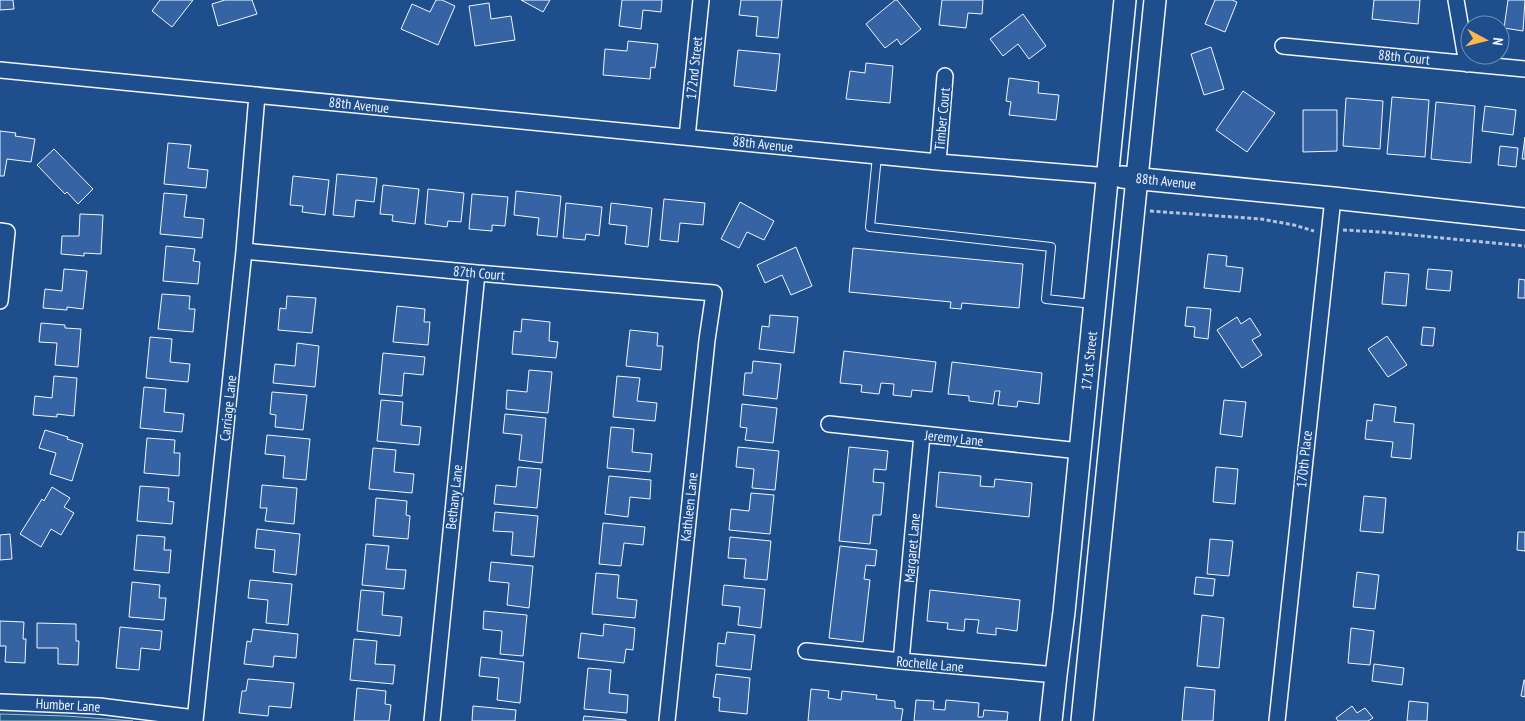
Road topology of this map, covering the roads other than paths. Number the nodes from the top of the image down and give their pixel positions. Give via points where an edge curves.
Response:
1 (700, 0) edge
2 (1125, 0) edge
3 (1155, 0) edge
4 (1456, 0) edge
5 (1460, 23) edge
6 (1283, 46) dead end
7 (1460, 63) edge
8 (1479, 65) edge
9 (1525, 69) edge
10 (0, 70) edge
11 (946, 76) dead end
12 (257, 95) junction
13 (687, 137) junction
14 (877, 156) junction
15 (938, 162) junction
16 (1109, 176) junction
17 (1137, 179) junction
18 (1333, 198) junction
19 (1525, 219) edge
20 (3, 232) edge
21 (244, 251) junction
22 (477, 273) junction
23 (714, 292) joint
24 (0, 301) edge
25 (1095, 304) junction
26 (829, 424) dead end
27 (922, 434) junction
28 (1080, 451) junction
29 (806, 651) dead end
30 (902, 662) junction
31 (1056, 675) junction
32 (0, 702) edge
33 (195, 719) edge
34 (432, 721) edge
35 (667, 721) edge
36 (1051, 721) edge
37 (1082, 721) edge
38 (1277, 721) edge

1 - 13 street, 172nd Street
2 - 16 street, 171st Street
3 - 17 street
4 - 5 street
6 - 7 street, 88th Court
8 - 9 street, 88th Court
10 - 12 street, 88th Avenue
11 - 15 street, Timber Court
12 - 13 street, 88th Avenue
12 - 21 street, Carriage Lane
13 - 14 street, 88th Avenue
14 - 15 street, 88th Avenue
14 - 25 lane via 870,227 1051,247 1046,299
15 - 16 street, 88th Avenue
16 - 17 street, 88th Avenue
16 - 25 street, 171st Street
17 - 18 street, 88th Avenue
17 - 37 street
18 - 19 street, 88th Avenue
18 - 38 street, 170th Place
20 - 24 street
21 - 22 street, 87th Court
21 - 33 street, Carriage Lane
22 - 23 street, 87th Court
22 - 34 street, Bethany Lane
23 - 35 street, Kathleen Lane
25 - 28 street, 171st Street
26 - 27 street, Jeremy Lane
27 - 28 street, Jeremy Lane
27 - 30 street, Margaret Lane
28 - 31 street, 171st Street
29 - 30 street, Rochelle Lane
30 - 31 street, Rochelle Lane
31 - 36 street, 171st Street
32 - 33 street, Humber Lane via 99,706

